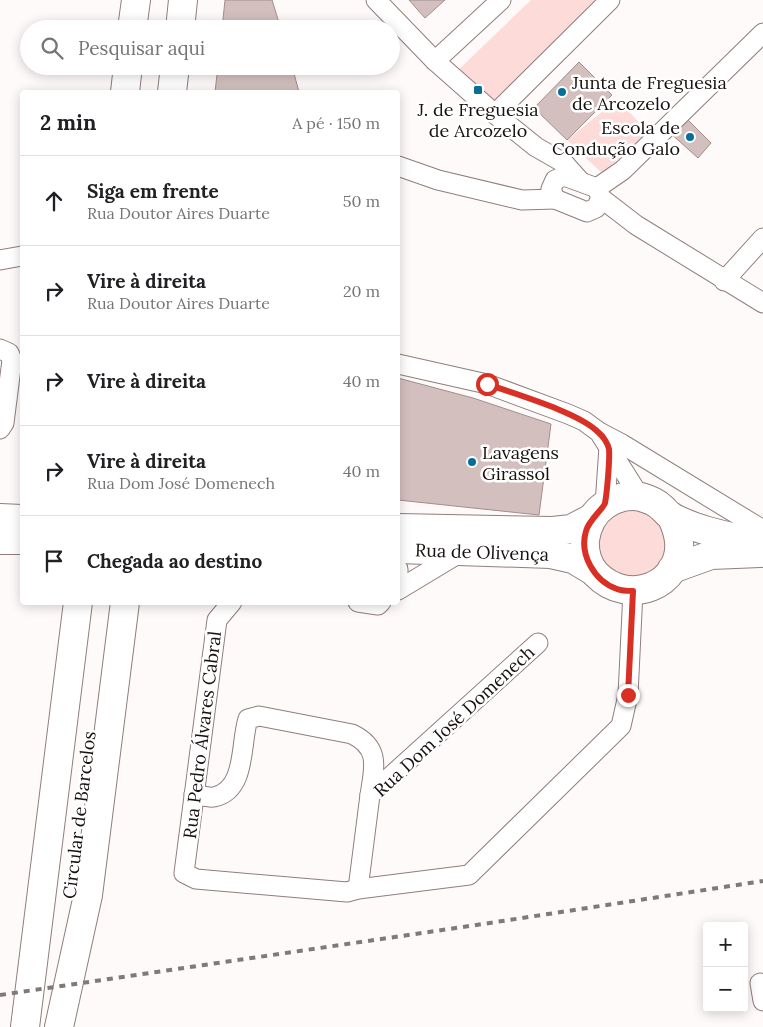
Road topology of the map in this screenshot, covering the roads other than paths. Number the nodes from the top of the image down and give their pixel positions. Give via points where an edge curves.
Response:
1 (136, 0) edge
2 (153, 0) edge
3 (184, 0) edge
4 (202, 0) edge
5 (376, 0) edge
6 (501, 0) edge
7 (610, 0) edge
8 (133, 20) edge
9 (150, 20) edge
10 (181, 20) edge
11 (199, 20) edge
12 (396, 20) edge
13 (400, 24) edge
14 (763, 33) edge
15 (436, 61) junction
16 (127, 75) edge
17 (143, 75) edge
18 (174, 75) edge
19 (192, 75) edge
20 (124, 90) edge
21 (141, 90) edge
22 (172, 90) edge
23 (190, 90) edge
24 (496, 114) junction
25 (536, 147) junction
26 (400, 167) edge
27 (555, 180) junction
28 (594, 194) junction
29 (555, 199) junction
30 (763, 238) edge
31 (20, 256) edge
32 (0, 260) edge
33 (724, 281) junction
34 (763, 304) edge
35 (0, 349) edge
36 (400, 364) edge
37 (0, 428) edge
38 (604, 440) junction
39 (640, 497) junction
40 (598, 512) junction
41 (671, 516) junction
42 (0, 518) edge
43 (20, 518) edge
44 (400, 528) edge
45 (763, 530) edge
46 (0, 540) edge
47 (20, 540) edge
48 (763, 544) edge
49 (400, 549) edge
50 (464, 550) junction
51 (763, 552) edge
52 (672, 569) junction
53 (593, 571) junction
54 (400, 589) edge
55 (633, 591) junction
56 (60, 605) edge
57 (78, 605) edge
58 (106, 605) edge
59 (125, 605) edge
60 (230, 605) edge
61 (538, 643) dead end
62 (194, 794) junction
63 (370, 795) junction
64 (358, 889) junction
65 (19, 1027) edge
66 (25, 1027) edge
67 (52, 1027) edge
68 (59, 1027) edge

1 - 8 main road
2 - 9 main road
3 - 10 main road
4 - 11 main road
5 - 12 street
6 - 15 street
7 - 24 street
13 - 15 street
14 - 28 street via 623,170
15 - 24 street
16 - 20 main road
17 - 21 main road
18 - 22 main road
19 - 23 main road
24 - 25 street
25 - 27 street
25 - 28 street via 564,163
26 - 29 street via 438,180 522,200
27 - 28 street via 564,176
27 - 29 street via 551,189
28 - 29 street via 587,212
28 - 33 street
30 - 33 street
31 - 32 street
33 - 34 street
35 - 37 street via 12,360 4,423
36 - 38 street via 487,384 584,421
38 - 39 street
38 - 40 street
38 - 45 street via 622,444
39 - 40 main road via 616,499
39 - 41 main road via 652,500
40 - 44 main road, Rua de Olivença via 571,529 553,531
40 - 53 main road via 586,531 587,558
41 - 48 main road via 712,532
41 - 52 main road via 680,543
42 - 43 main road
46 - 47 main road
49 - 50 main road, Rua de Olivença
50 - 53 main road, Rua de Olivença via 551,554 573,559
50 - 54 street
51 - 52 main road via 711,555
52 - 55 main road via 655,585
53 - 55 main road via 617,589
55 - 64 street via 628,695 621,726 469,874
56 - 65 main road via 26,862
57 - 66 main road, Circular de Barcelos
58 - 67 main road, Circular de Barcelos
59 - 68 main road via 88,895
60 - 62 street, Rua Pedro Álvares Cabral via 217,620
61 - 63 street, Rua Dom José Domenech
62 - 63 street via 212,797 224,793 236,780 248,719 259,716 352,734 363,739 371,748 374,761
62 - 64 street, Rua Pedro Álvares Cabral via 184,873 196,879 347,892
63 - 64 street, Rua Dom José Domenech

